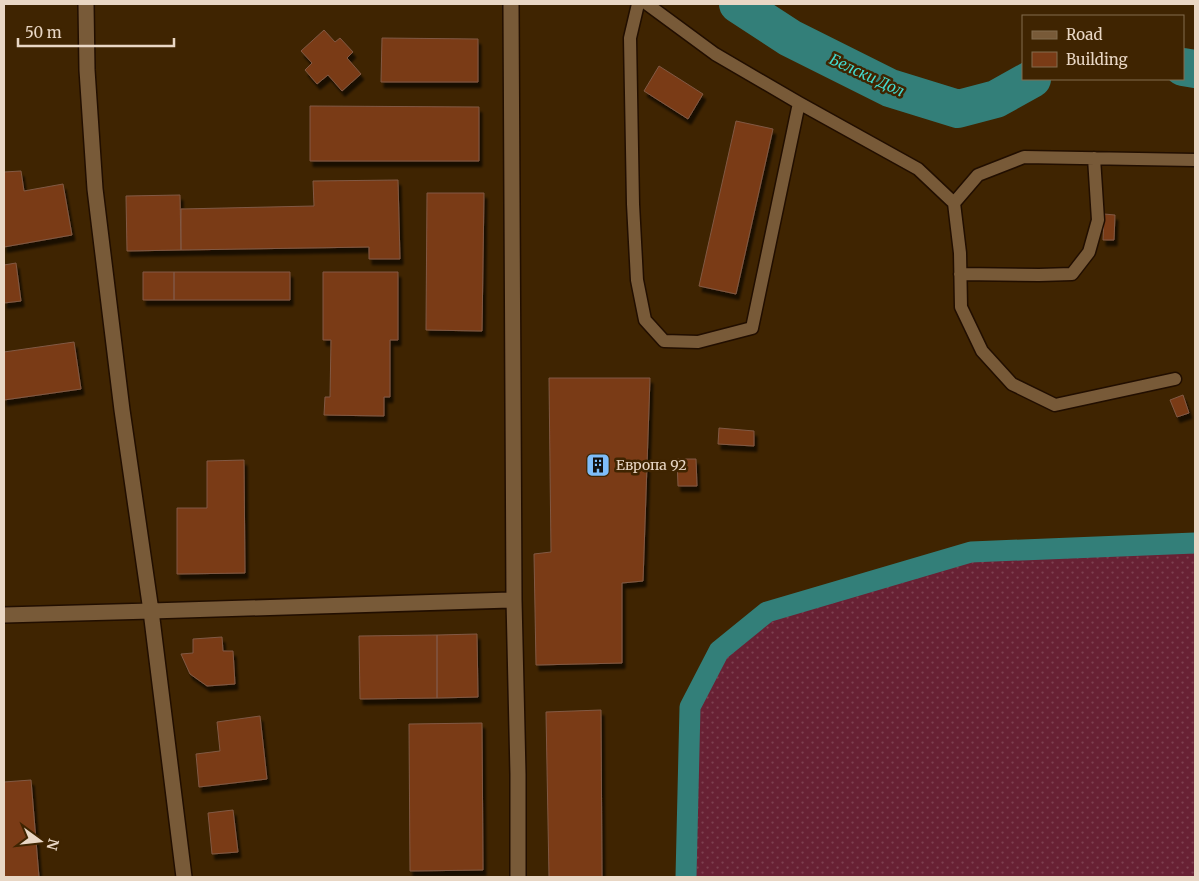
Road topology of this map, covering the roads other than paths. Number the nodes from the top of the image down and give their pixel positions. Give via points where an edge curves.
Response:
1 (86, 4) edge
2 (511, 4) edge
3 (638, 4) edge
4 (647, 4) edge
5 (799, 103) junction
6 (1094, 158) junction
7 (1195, 160) edge
8 (954, 203) junction
9 (960, 274) junction
10 (1175, 379) dead end
11 (514, 600) junction
12 (151, 611) junction
13 (4, 615) edge
14 (184, 877) edge
15 (518, 877) edge

1 - 12 street via 94,189
2 - 11 street
3 - 5 lane via 630,38 637,280 645,320 664,341 698,342 752,328
4 - 5 lane via 715,54
5 - 8 lane via 918,169
6 - 7 lane
6 - 8 lane via 1024,157 978,175
6 - 9 lane via 1098,220 1089,252 1072,274
8 - 9 lane
9 - 10 lane via 961,307 982,352 1012,384 1055,405
11 - 12 street
11 - 15 street
12 - 13 street
12 - 14 street

